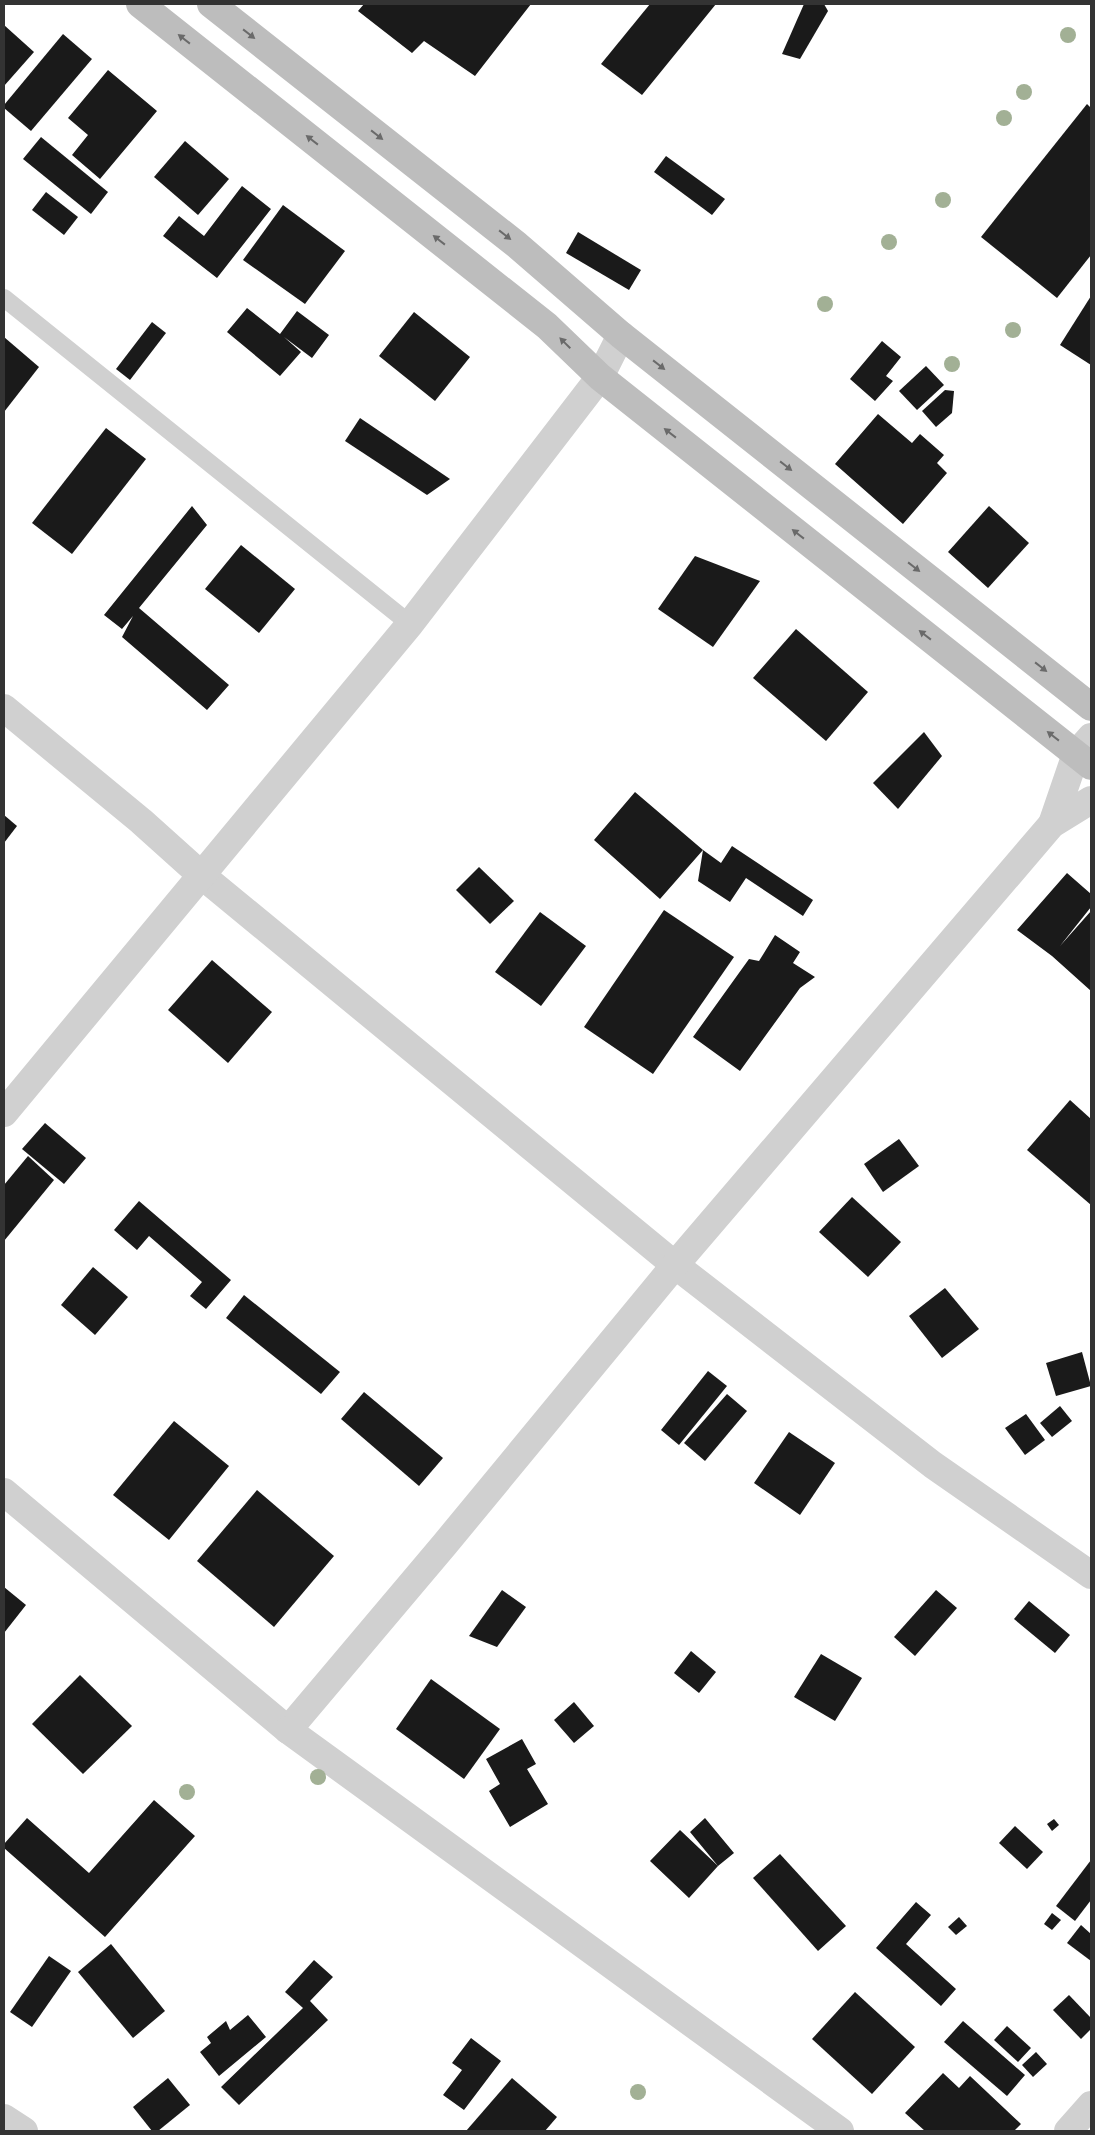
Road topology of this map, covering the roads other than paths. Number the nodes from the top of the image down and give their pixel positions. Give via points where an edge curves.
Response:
1 (140, 4) edge
2 (211, 4) edge
3 (4, 298) edge
4 (620, 335) junction
5 (600, 378) junction
6 (410, 624) junction
7 (1091, 707) edge
8 (4, 708) edge
9 (1086, 752) edge
10 (1091, 800) edge
11 (1052, 824) junction
12 (200, 874) junction
13 (4, 1113) edge
14 (675, 1265) junction
15 (4, 1492) edge
16 (1091, 1575) edge
17 (288, 1730) junction
18 (1091, 2105) edge
19 (4, 2118) edge
20 (24, 2131) edge
21 (840, 2131) edge
22 (1068, 2131) edge

5 -> 1 street via 548,326
2 -> 4 street via 517,245
3 - 6 lane
4 - 5 street
4 -> 7 street
5 - 6 street
9 -> 5 street
6 - 12 street
8 - 12 street
9 - 11 street
10 - 11 street
11 - 14 street
12 - 13 street
12 - 14 street
14 - 16 street via 933,1466
14 - 17 street
15 - 17 street
17 - 21 street
18 - 22 street
19 - 20 street

